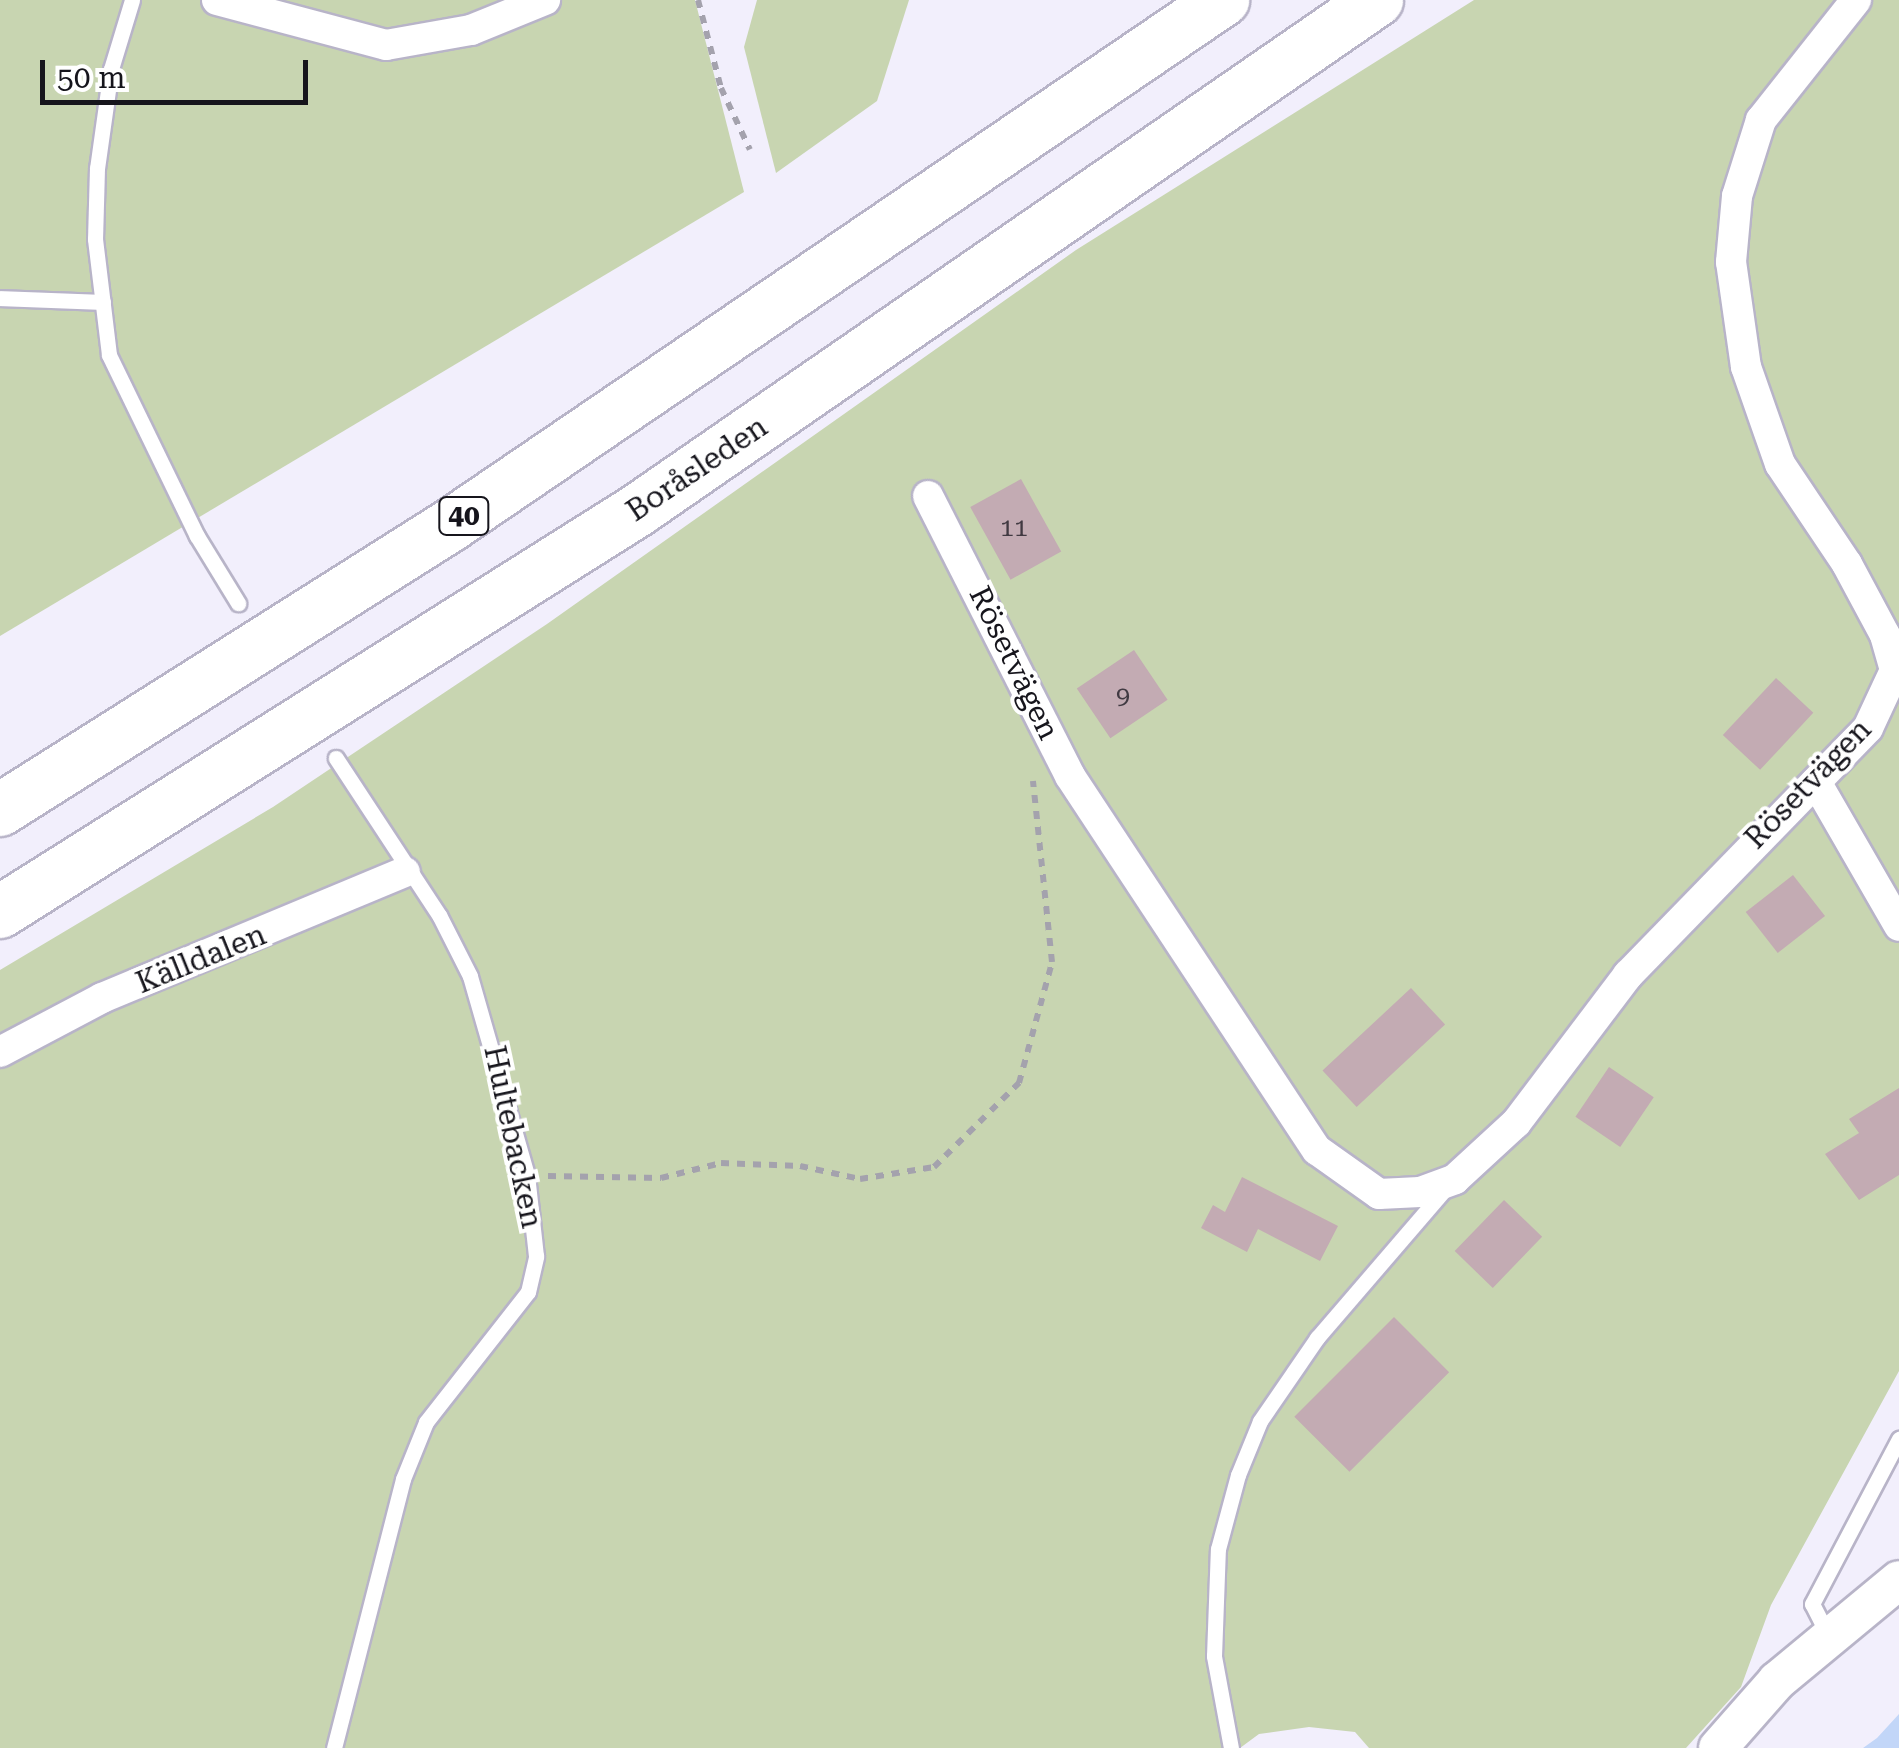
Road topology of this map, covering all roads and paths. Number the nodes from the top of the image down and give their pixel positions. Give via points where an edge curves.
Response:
1 (132, 0) edge
2 (217, 0) edge
3 (545, 0) edge
4 (698, 0) edge
5 (1223, 0) edge
6 (1377, 0) edge
7 (1856, 0) edge
8 (750, 150) dead end
9 (0, 298) edge
10 (103, 302) junction
11 (928, 496) dead end
12 (238, 603) dead end
13 (336, 758) dead end
14 (1031, 770) dead end
15 (1816, 782) junction
16 (0, 810) edge
17 (405, 872) junction
18 (0, 912) edge
19 (1899, 926) edge
20 (0, 1052) edge
21 (526, 1175) junction
22 (1455, 1179) junction
23 (1899, 1439) edge
24 (1899, 1580) edge
25 (1828, 1634) junction
26 (334, 1748) edge
27 (1231, 1748) edge
28 (1718, 1748) edge

1 - 10 lane via 111,69 97,168
2 - 3 street via 386,45 471,30
4 - 8 path via 722,88
5 - 16 highway, 40 via 450,525
6 - 18 highway, Boråsleden via 638,510
7 - 15 street, Rösetvägen via 1761,120 1737,196 1731,262 1746,367 1780,464 1847,564 1885,634 1895,670 1868,728
9 - 10 lane
10 - 12 lane via 109,355 129,402
11 - 22 street, Rösetvägen via 1070,776 1317,1150 1378,1194 1420,1192
13 - 17 lane, Hultebacken
14 - 21 path via 1052,962 1019,1083 934,1167 860,1179 800,1166 721,1164 661,1178
15 - 19 street
15 - 22 street, Rösetvägen via 1628,975 1516,1123
17 - 20 street, Källdalen via 102,998
17 - 21 lane, Hultebacken via 440,916 470,976
21 - 26 lane, Hultebacken via 536,1224 528,1292 426,1422 403,1478
22 - 27 lane, Rösetvägen via 1317,1338 1260,1420 1238,1474 1218,1549 1214,1641
23 - 25 lane via 1812,1604
24 - 25 street
25 - 28 street

